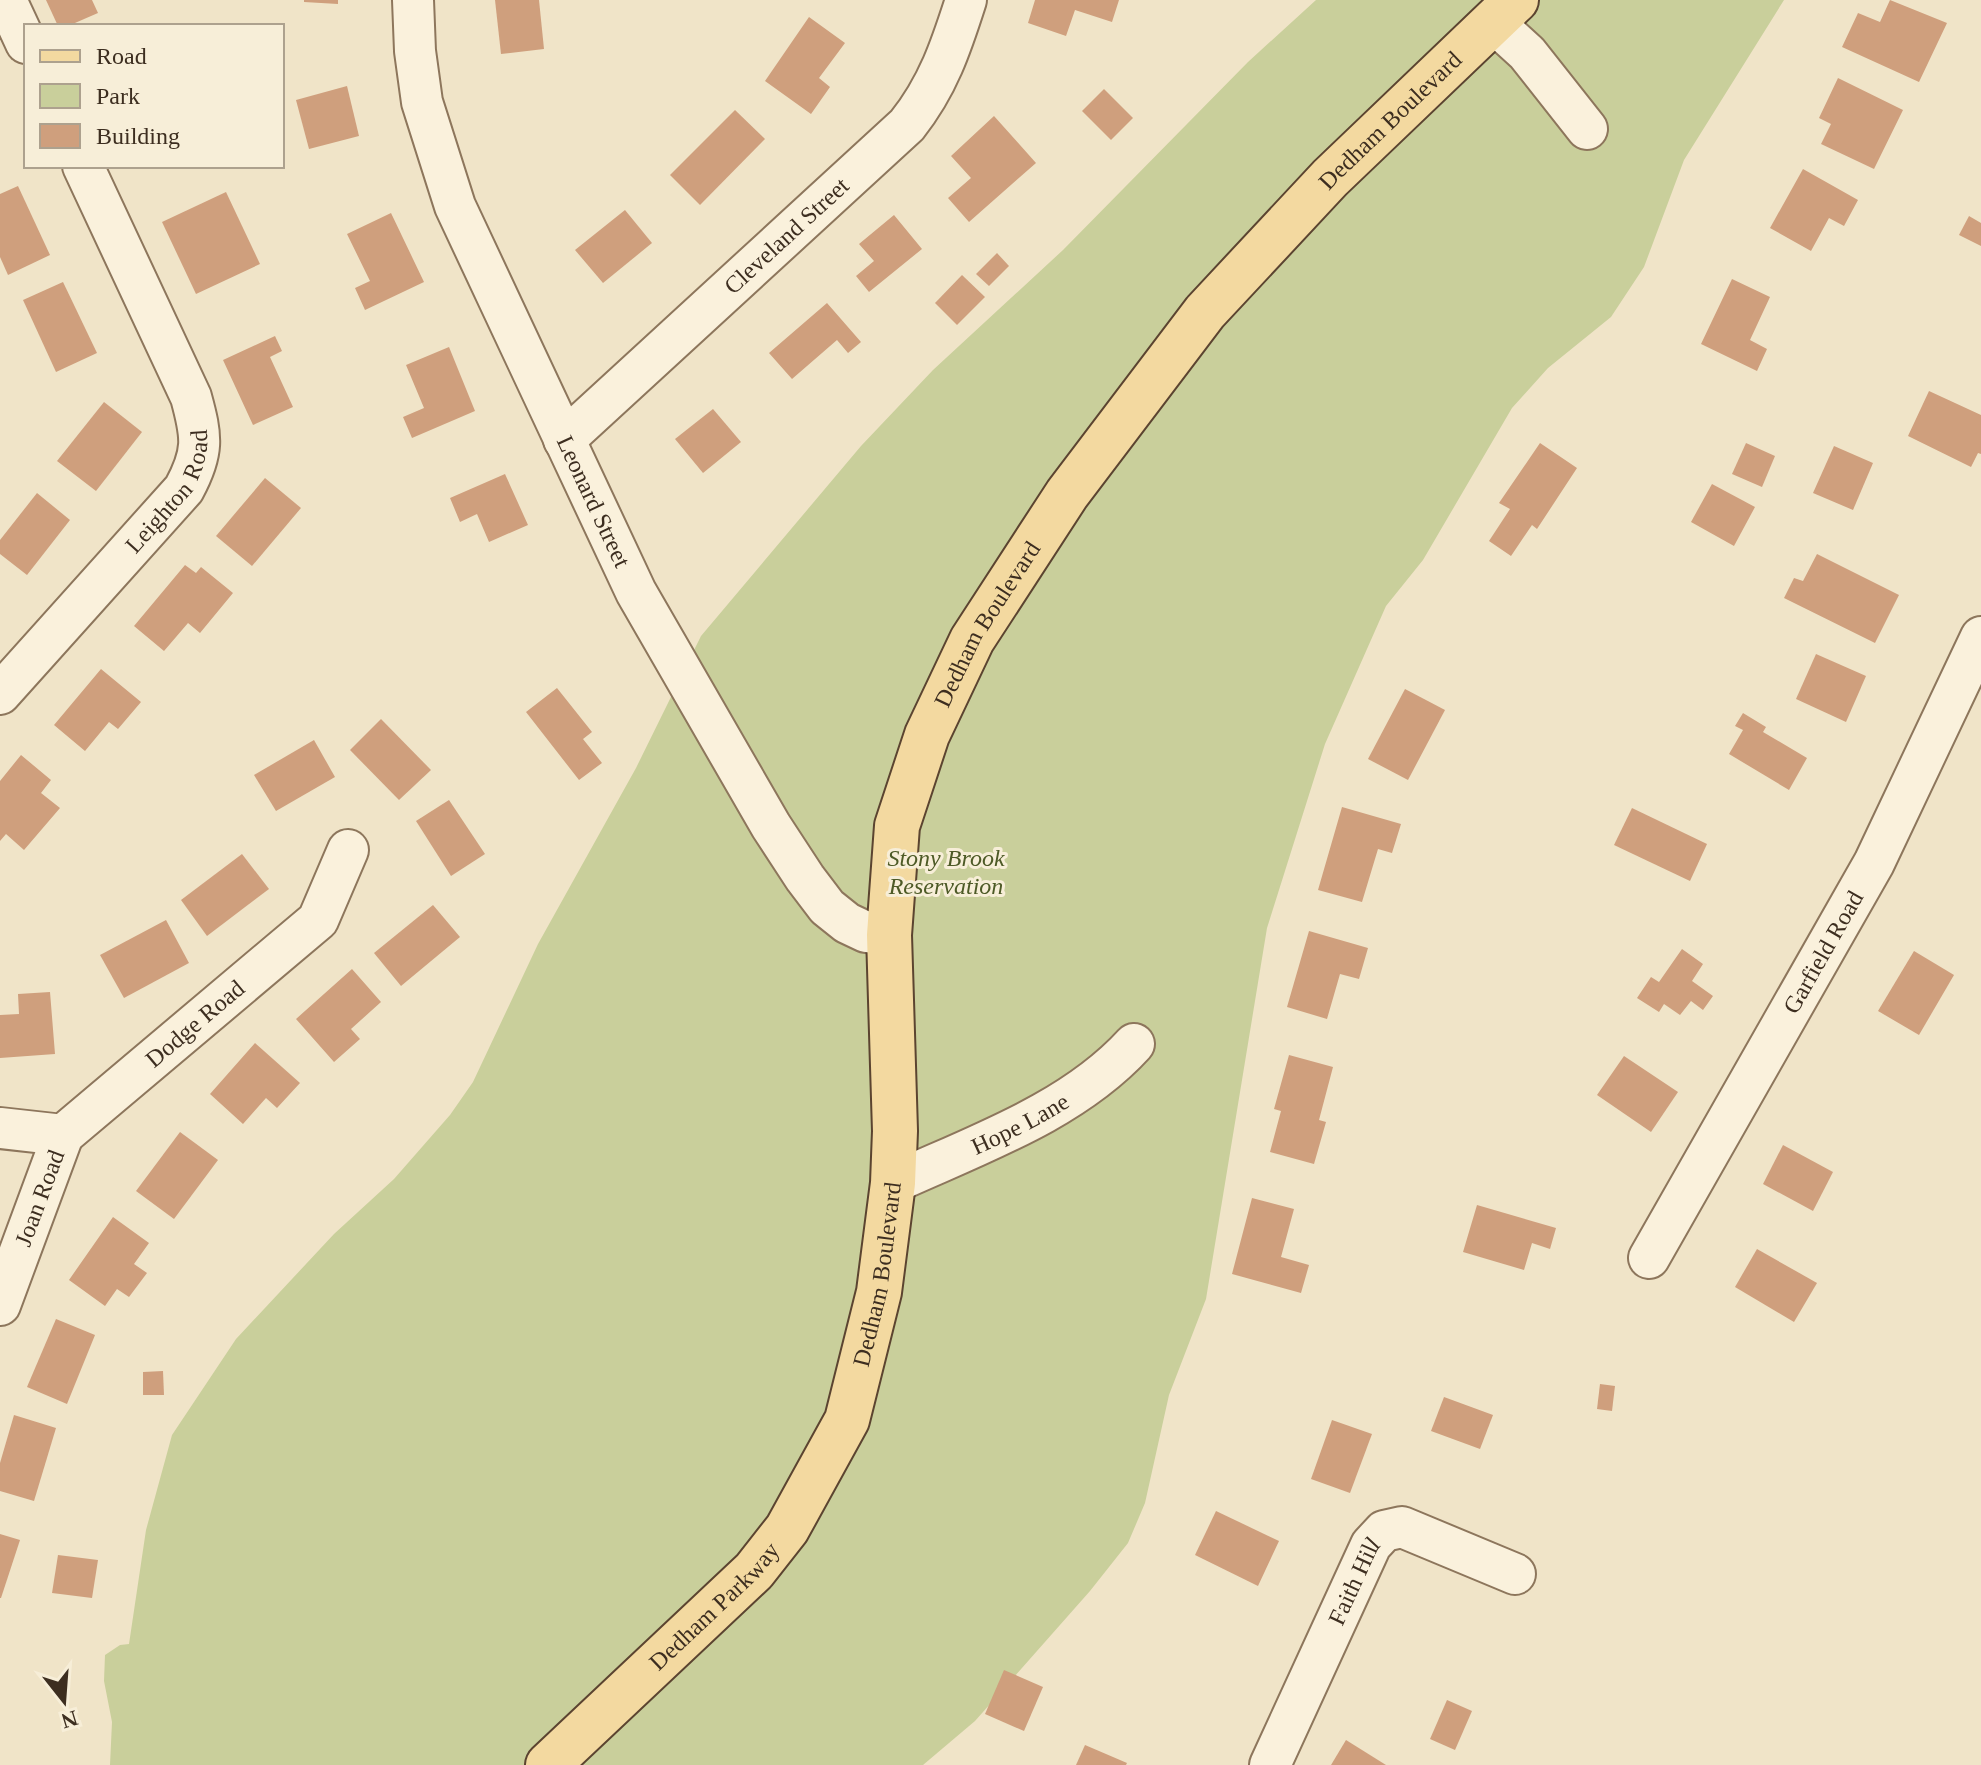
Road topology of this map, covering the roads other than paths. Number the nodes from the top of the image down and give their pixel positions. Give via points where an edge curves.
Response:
1 (6, 0) edge
2 (413, 0) edge
3 (966, 0) edge
4 (1505, 11) edge
5 (24, 39) edge
6 (1587, 129) dead end
7 (84, 168) edge
8 (564, 440) junction
9 (1981, 637) edge
10 (0, 694) edge
11 (348, 850) dead end
12 (889, 935) junction
13 (1134, 1044) dead end
14 (0, 1128) edge
15 (63, 1135) junction
16 (893, 1183) junction
17 (1649, 1258) dead end
18 (0, 1305) edge
19 (847, 1420) joint
20 (1515, 1574) dead end
21 (556, 1762) edge
22 (1270, 1765) edge

1 - 5 street
2 - 8 street, Leonard Street via 415,51 435,152
3 - 8 street, Cleveland Street via 944,69 907,125
4 - 6 street via 1527,53
4 - 12 main road, Dedham Boulevard via 1330,178 1205,312 1004,586 949,684 909,783 897,826
7 - 10 street, Leighton Road via 191,397 201,434 198,463 184,489
8 - 12 street, Leonard Street via 636,592 771,826 827,907 866,932
9 - 17 street, Garfield Road via 1874,863
11 - 15 street, Dodge Road via 318,920
12 - 16 main road, Dedham Boulevard
13 - 16 street, Hope Lane via 1101,1078 1060,1104
14 - 15 street
15 - 18 street, Joan Road
16 - 19 main road, Dedham Boulevard via 879,1292
19 - 21 main road, Dedham Parkway via 787,1529 754,1571
20 - 22 street, Faith Hill via 1402,1527 1384,1531 1371,1545

